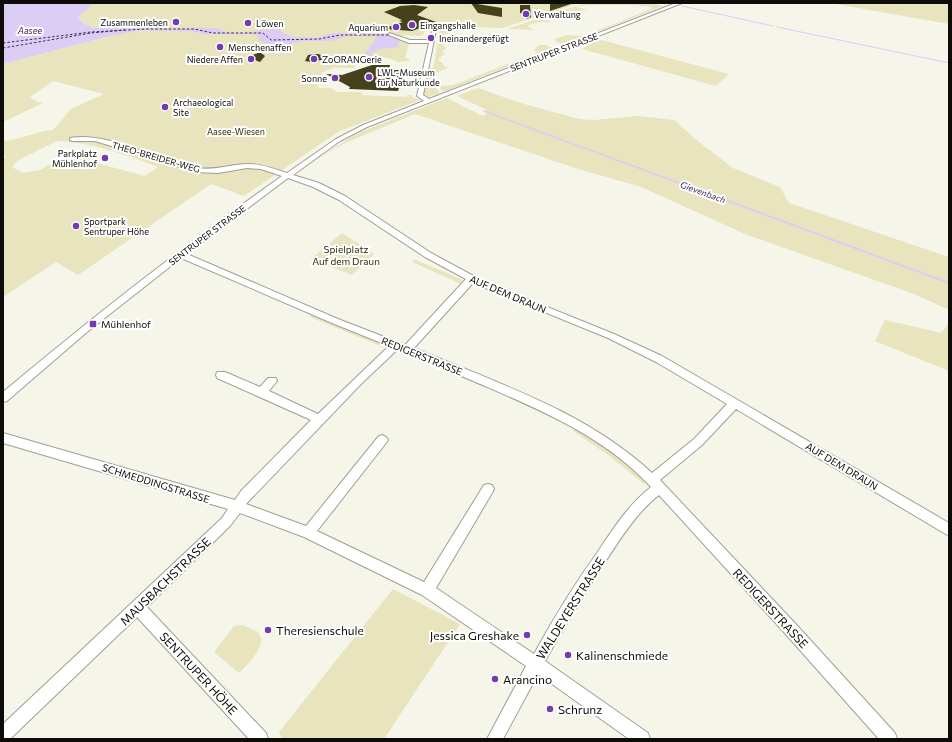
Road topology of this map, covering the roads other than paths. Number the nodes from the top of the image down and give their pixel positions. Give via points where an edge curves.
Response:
1 (680, 3) edge
2 (426, 25) dead end
3 (391, 34) dead end
4 (432, 41) junction
5 (429, 101) junction
6 (72, 139) dead end
7 (287, 175) junction
8 (180, 254) junction
9 (471, 279) junction
10 (396, 345) junction
11 (407, 349) junction
12 (221, 375) dead end
13 (272, 381) dead end
14 (261, 392) junction
15 (3, 398) edge
16 (734, 404) junction
17 (320, 419) junction
18 (3, 438) edge
19 (382, 440) dead end
20 (655, 484) junction
21 (488, 489) dead end
22 (237, 506) junction
23 (949, 530) edge
24 (308, 532) junction
25 (427, 590) junction
26 (138, 608) junction
27 (536, 663) junction
28 (4, 735) edge
29 (260, 739) edge
30 (495, 739) edge
31 (642, 739) edge
32 (889, 739) edge

1 - 5 street, SENTRUPER STRASSE
2 - 4 street via 434,30
3 - 4 street via 409,42
4 - 5 street via 420,96
5 - 7 street, SENTRUPER STRASSE via 350,132
6 - 7 street, THEO-BREIDER-WEG via 95,139 196,170 218,171 255,166 270,168
7 - 8 street, SENTRUPER STRASSE
7 - 9 street, AUF DEM DRAUN via 342,198 428,255
8 - 10 street, REDIGERSTRASSE
8 - 15 street, SENTRUPER STRASSE
9 - 11 street
9 - 16 street, AUF DEM DRAUN via 631,344
10 - 11 street, REDIGERSTRASSE
10 - 17 street, MAUSBACHSTRASSE
11 - 20 street, REDIGERSTRASSE via 567,418 602,438
12 - 14 street
13 - 14 street
14 - 17 street
16 - 20 street
16 - 23 street, AUF DEM DRAUN
17 - 22 street, MAUSBACHSTRASSE
18 - 22 street, SCHMEDDINGSTRASSE
19 - 24 street
20 - 27 street, WALDEYERSTRASSE via 623,524 570,604
20 - 32 street, REDIGERSTRASSE via 788,625
21 - 25 street
22 - 24 street, SCHMEDDINGSTRASSE
22 - 26 street, MAUSBACHSTRASSE via 226,522
24 - 25 street, SCHMEDDINGSTRASSE
25 - 27 street, SCHMEDDINGSTRASSE
26 - 28 street, MAUSBACHSTRASSE
26 - 29 street, SENTRUPER HÖHE
27 - 30 street, WALDEYERSTRASSE
27 - 31 street, SCHMEDDINGSTRASSE

